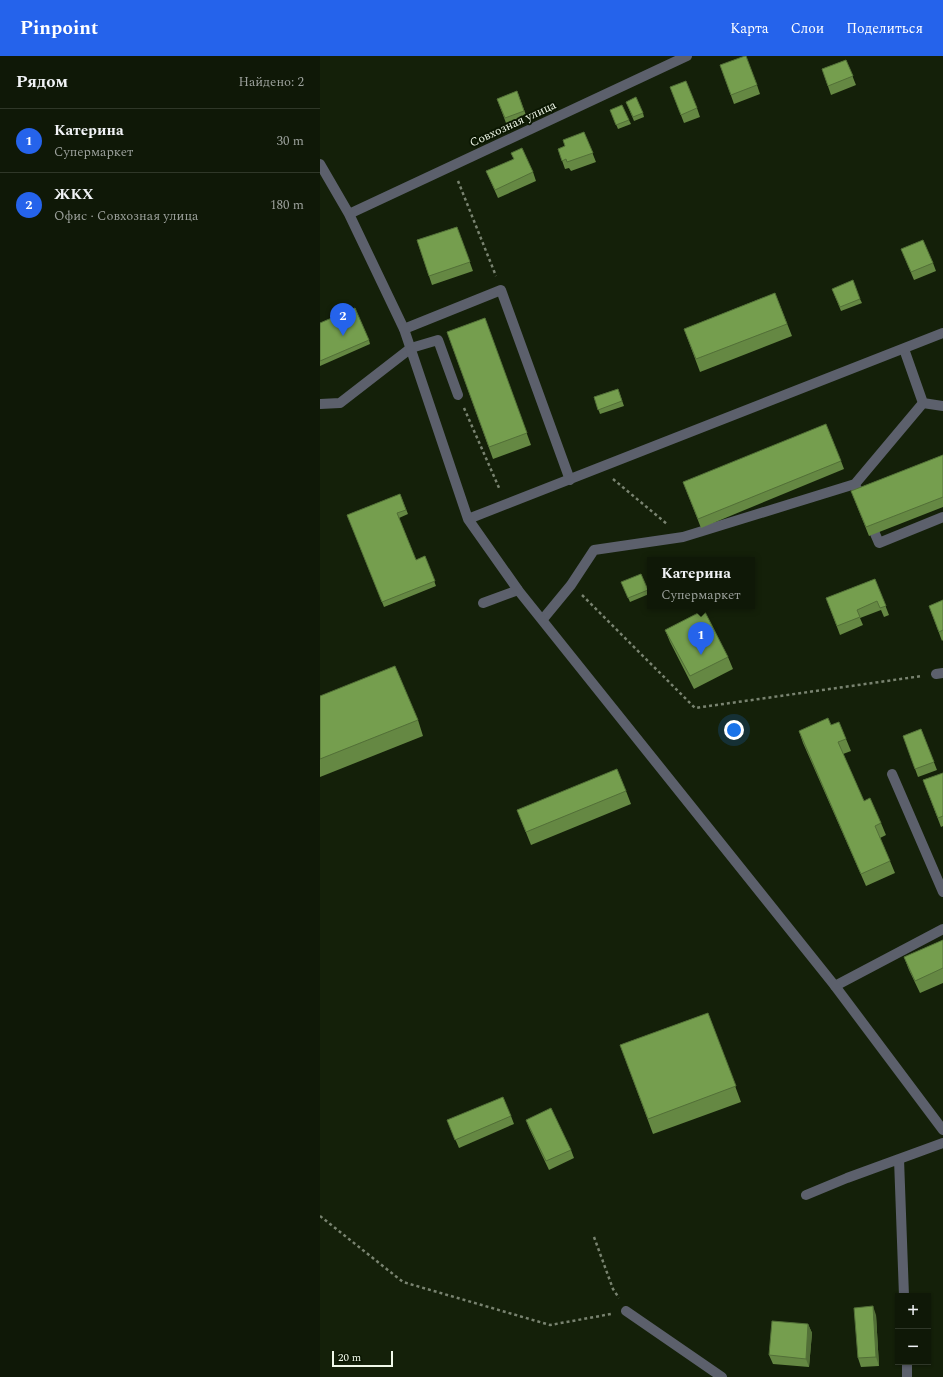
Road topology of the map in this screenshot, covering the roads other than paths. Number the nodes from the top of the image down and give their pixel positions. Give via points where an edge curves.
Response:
1 (687, 56) edge
2 (321, 170) edge
3 (349, 214) junction
4 (404, 329) junction
5 (943, 333) edge
6 (411, 348) junction
7 (904, 349) junction
8 (458, 395) road end
9 (923, 403) junction
10 (320, 404) edge
11 (943, 406) edge
12 (570, 480) junction
13 (855, 484) junction
14 (943, 517) edge
15 (468, 519) junction
16 (518, 590) junction
17 (484, 604) dead end
18 (543, 619) junction
19 (892, 774) dead end
20 (943, 892) edge
21 (943, 929) edge
22 (834, 986) junction
23 (943, 1130) edge
24 (943, 1143) edge
25 (899, 1159) junction
26 (806, 1196) dead end
27 (904, 1293) edge
28 (626, 1311) road end
29 (907, 1365) edge
30 (722, 1377) edge
31 (907, 1377) edge

1 - 3 street, Совхозная улица
2 - 3 street
3 - 4 street
4 - 6 street
4 - 12 street via 501,290
5 - 7 street
6 - 8 street via 438,340
6 - 10 street via 340,403
6 - 15 street
7 - 9 street
7 - 12 street
9 - 11 street
9 - 13 street
12 - 15 street
13 - 14 street via 879,543
13 - 18 street via 683,537 594,550 571,585
15 - 16 street
16 - 17 street
16 - 18 street
18 - 22 street
19 - 20 street
21 - 22 street
22 - 23 street
24 - 25 street
25 - 26 street
25 - 27 street
28 - 30 street
29 - 31 street

